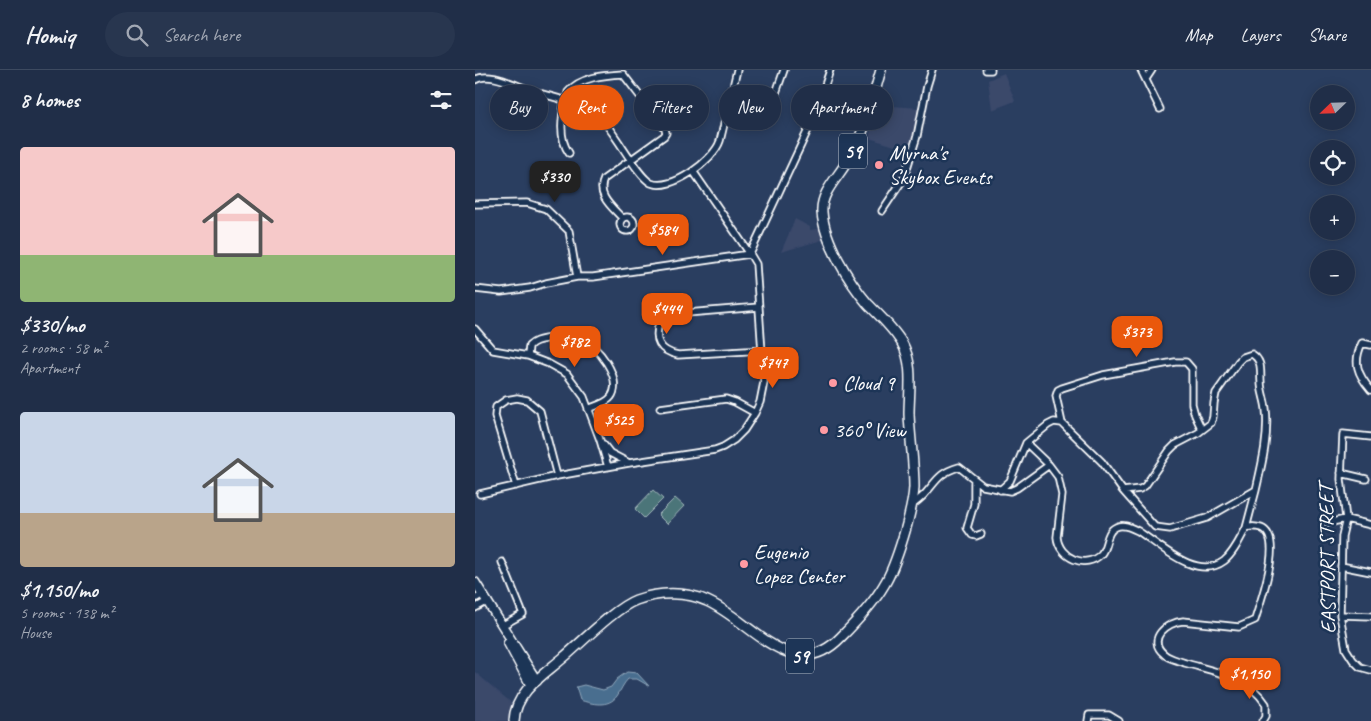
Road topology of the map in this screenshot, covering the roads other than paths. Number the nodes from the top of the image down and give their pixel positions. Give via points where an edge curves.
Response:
1 (737, 70) edge
2 (784, 70) edge
3 (830, 70) edge
4 (881, 70) edge
5 (931, 70) edge
6 (986, 70) edge
7 (991, 70) edge
8 (1141, 70) edge
9 (1152, 70) edge
10 (1146, 79) junction
11 (475, 80) edge
12 (573, 85) edge
13 (779, 85) edge
14 (558, 98) edge
15 (1160, 109) dead end
16 (562, 130) edge
17 (610, 130) edge
18 (569, 153) dead end
19 (631, 158) junction
20 (693, 171) junction
21 (475, 204) edge
22 (882, 211) dead end
23 (622, 218) dead end
24 (750, 254) junction
25 (577, 277) junction
26 (475, 289) edge
27 (759, 307) junction
28 (475, 329) edge
29 (1371, 345) edge
30 (763, 350) junction
31 (528, 356) junction
32 (1371, 390) edge
33 (660, 408) dead end
34 (588, 409) junction
35 (755, 413) junction
36 (1062, 423) junction
37 (1201, 430) junction
38 (1371, 438) edge
39 (600, 440) junction
40 (1026, 443) junction
41 (629, 463) junction
42 (1049, 465) junction
43 (607, 467) junction
44 (1341, 473) junction
45 (557, 476) junction
46 (973, 479) junction
47 (1366, 479) dead end
48 (516, 486) junction
49 (1000, 490) junction
50 (1123, 490) junction
51 (1256, 490) junction
52 (479, 494) dead end
53 (911, 506) junction
54 (1346, 519) junction
55 (1327, 523) dead end
56 (1371, 525) edge
57 (1246, 528) junction
58 (981, 534) dead end
59 (502, 562) dead end
60 (1341, 566) junction
61 (1371, 572) edge
62 (475, 582) edge
63 (478, 595) edge
64 (486, 602) junction
65 (475, 608) edge
66 (1340, 615) junction
67 (1371, 616) edge
68 (503, 625) junction
69 (513, 646) junction
70 (1371, 670) edge
71 (534, 684) junction
72 (1089, 718) edge
73 (514, 721) edge
74 (1119, 721) edge
75 (1263, 721) edge

1 - 20 street via 719,144 711,157
2 - 13 street
3 - 24 street via 815,115
4 - 53 main road, 59 via 859,140 827,191 822,211 828,236 844,269 865,301 896,334 907,353 914,488
5 - 22 street via 905,178
6 - 7 street
8 - 10 street
9 - 10 street
10 - 15 street
11 - 14 street via 494,78
12 - 19 street via 585,80 625,75 666,133
16 - 18 street via 564,146
17 - 19 street
19 - 20 street via 648,180 658,185
19 - 23 street via 606,176 602,183 602,194
20 - 24 street
21 - 25 street via 527,203 546,209 569,231
24 - 25 street
24 - 27 street via 756,264
25 - 26 street via 510,291
27 - 30 street
27 - 30 street via 675,314 659,323 657,333 663,348 678,355
28 - 31 street via 493,350
29 - 32 street via 1362,343 1357,354 1358,369
30 - 35 street via 764,382
31 - 34 street via 567,374
31 - 34 street via 529,346 538,340 574,336 593,345 614,378 615,390 611,398
33 - 35 street via 727,400
34 - 39 street
35 - 41 street via 739,435 723,447
36 - 37 street via 1056,396 1062,388 1103,375 1186,362 1192,369 1192,404
36 - 40 street via 1048,425
36 - 50 street via 1102,462
37 - 50 street via 1169,451 1145,486
37 - 51 street via 1211,423 1216,393 1239,362 1248,355 1257,357 1266,409 1266,432
38 - 44 street, EASTPORT STREET via 1343,434
39 - 41 street via 610,453
39 - 43 street
40 - 42 street
40 - 49 street via 1010,481
41 - 43 street
42 - 49 street via 1017,488
42 - 57 street via 1061,483 1058,544 1071,559 1085,561 1096,558 1102,553 1111,531 1119,526 1138,531 1185,563 1208,568 1225,560
43 - 45 street
44 - 47 street
44 - 54 street, EASTPORT STREET
45 - 48 street
45 - 48 street via 540,411 527,400 506,400 496,407 495,416
46 - 49 street via 983,486
46 - 53 street via 959,467 949,470 938,476
46 - 58 street via 974,504 967,528 971,535
48 - 52 street
50 - 51 street via 1155,527 1170,529 1207,518
51 - 57 street
53 - 71 main road, 59 via 883,588 839,639 818,654 803,656 784,652 706,600 683,594 660,595 630,603
54 - 55 street
54 - 56 street
54 - 60 street, EASTPORT STREET
57 - 75 street via 1263,528 1268,533 1271,550 1268,579 1255,620 1239,627 1175,622 1161,631 1157,643 1169,658 1239,680 1251,687 1267,704 1267,716
59 - 68 street via 523,614
60 - 61 street
60 - 66 street, EASTPORT STREET
62 - 63 street
63 - 64 street
64 - 65 street
64 - 68 street
64 - 69 street
66 - 67 street
66 - 70 street, EASTPORT STREET via 1346,649 1360,667
68 - 69 street
69 - 71 street
71 - 73 main road, 59 via 517,706
72 - 74 street via 1109,715

